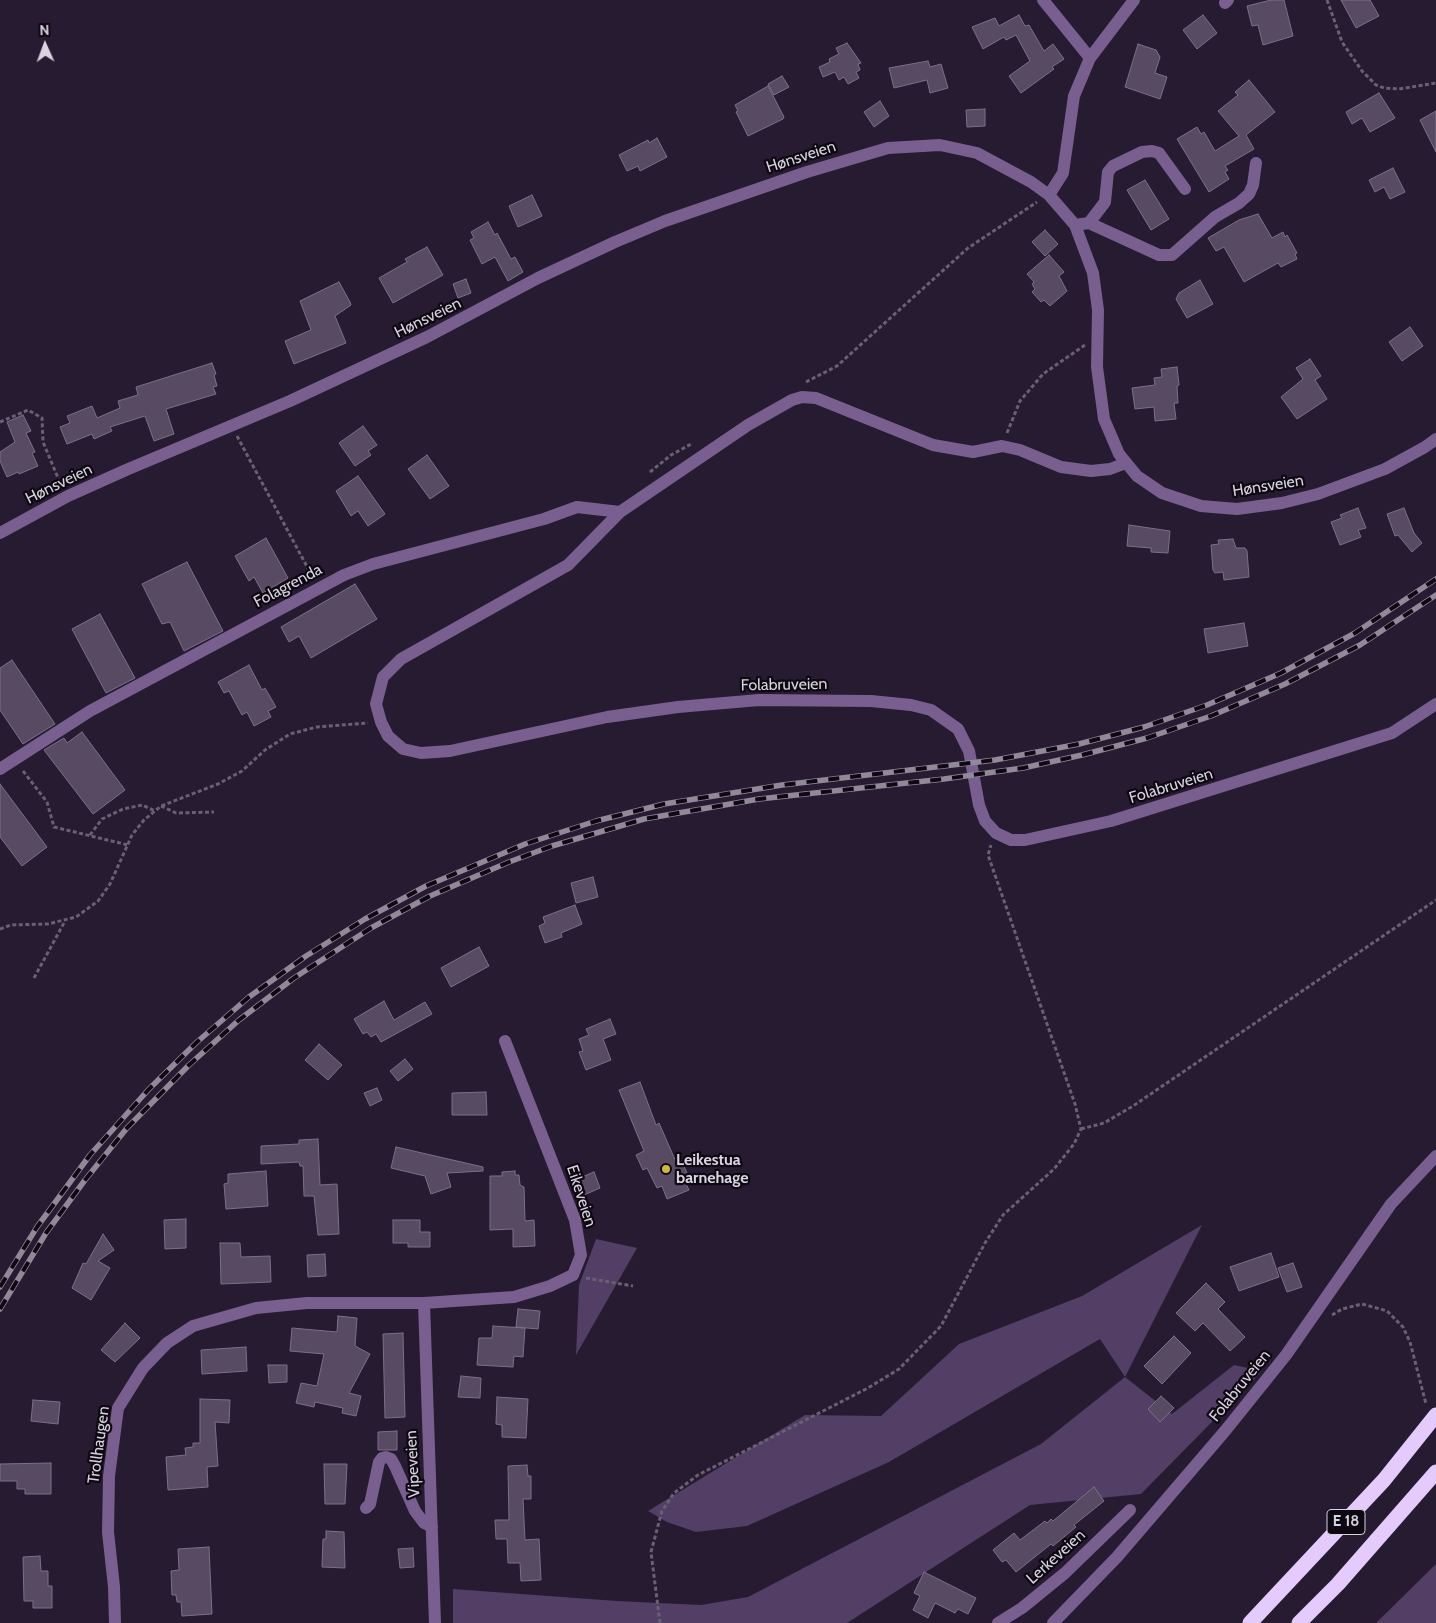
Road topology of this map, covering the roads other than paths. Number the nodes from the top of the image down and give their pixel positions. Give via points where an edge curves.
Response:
1 (1043, 0) edge
2 (1134, 0) edge
3 (1090, 58) junction
4 (1256, 163) dead end
5 (1185, 189) dead end
6 (1049, 195) junction
7 (1089, 223) junction
8 (1075, 225) junction
9 (1436, 439) edge
10 (1126, 463) junction
11 (620, 512) junction
12 (0, 533) edge
13 (1436, 704) edge
14 (0, 769) edge
15 (504, 1041) dead end
16 (1436, 1156) edge
17 (424, 1303) junction
18 (1432, 1414) edge
19 (1436, 1472) edge
20 (366, 1508) dead end
21 (1130, 1510) dead end
22 (432, 1527) junction
23 (115, 1623) edge
24 (435, 1623) edge
25 (998, 1623) edge
26 (1054, 1623) edge
27 (1250, 1623) edge
28 (1300, 1623) edge

1 - 3 street
2 - 3 street
3 - 6 street via 1074,96 1063,173
4 - 7 street via 1249,194 1215,217 1172,256 1159,255
5 - 7 street via 1159,153 1142,152 1108,172 1104,202
6 - 8 street, Hønsveien
6 - 12 street, Hønsveien via 977,153 940,145 888,148 738,195 615,242 538,278 427,337 232,427 68,496
7 - 8 street
8 - 10 street, Hønsveien via 1093,273 1098,310 1097,368 1104,419 1118,454
9 - 10 street, Hønsveien via 1386,469 1318,494 1237,509 1201,506 1162,493 1137,476
10 - 11 street, Folabruveien via 1091,471 1061,467 1002,446 973,452 933,445 816,398 802,397 748,425
11 - 13 street, Folabruveien via 568,564 401,659 383,677 376,704 388,736 403,749 421,753 450,751 607,717 678,707 760,700 911,704 931,710 958,729 968,751 984,821 996,833 1011,840 1025,840 1111,821 1392,733
11 - 14 street, Folagrenda via 578,507 344,575 90,712
15 - 17 street, Eikeveien via 575,1220 581,1255 573,1275 514,1298
16 - 26 street, Folabruveien via 1391,1204 1283,1360 1117,1557
17 - 22 street, Vipeveien
17 - 23 street, Trollhaugen via 307,1303 256,1308 193,1326 167,1343 143,1368 118,1408 109,1476 108,1532
18 - 27 highway, E 18 via 1384,1480
19 - 28 highway, E 18
20 - 22 street via 370,1504 379,1462 386,1457 395,1466 415,1511
21 - 25 street, Lerkeveien via 1065,1573
22 - 24 street, Vipeveien

